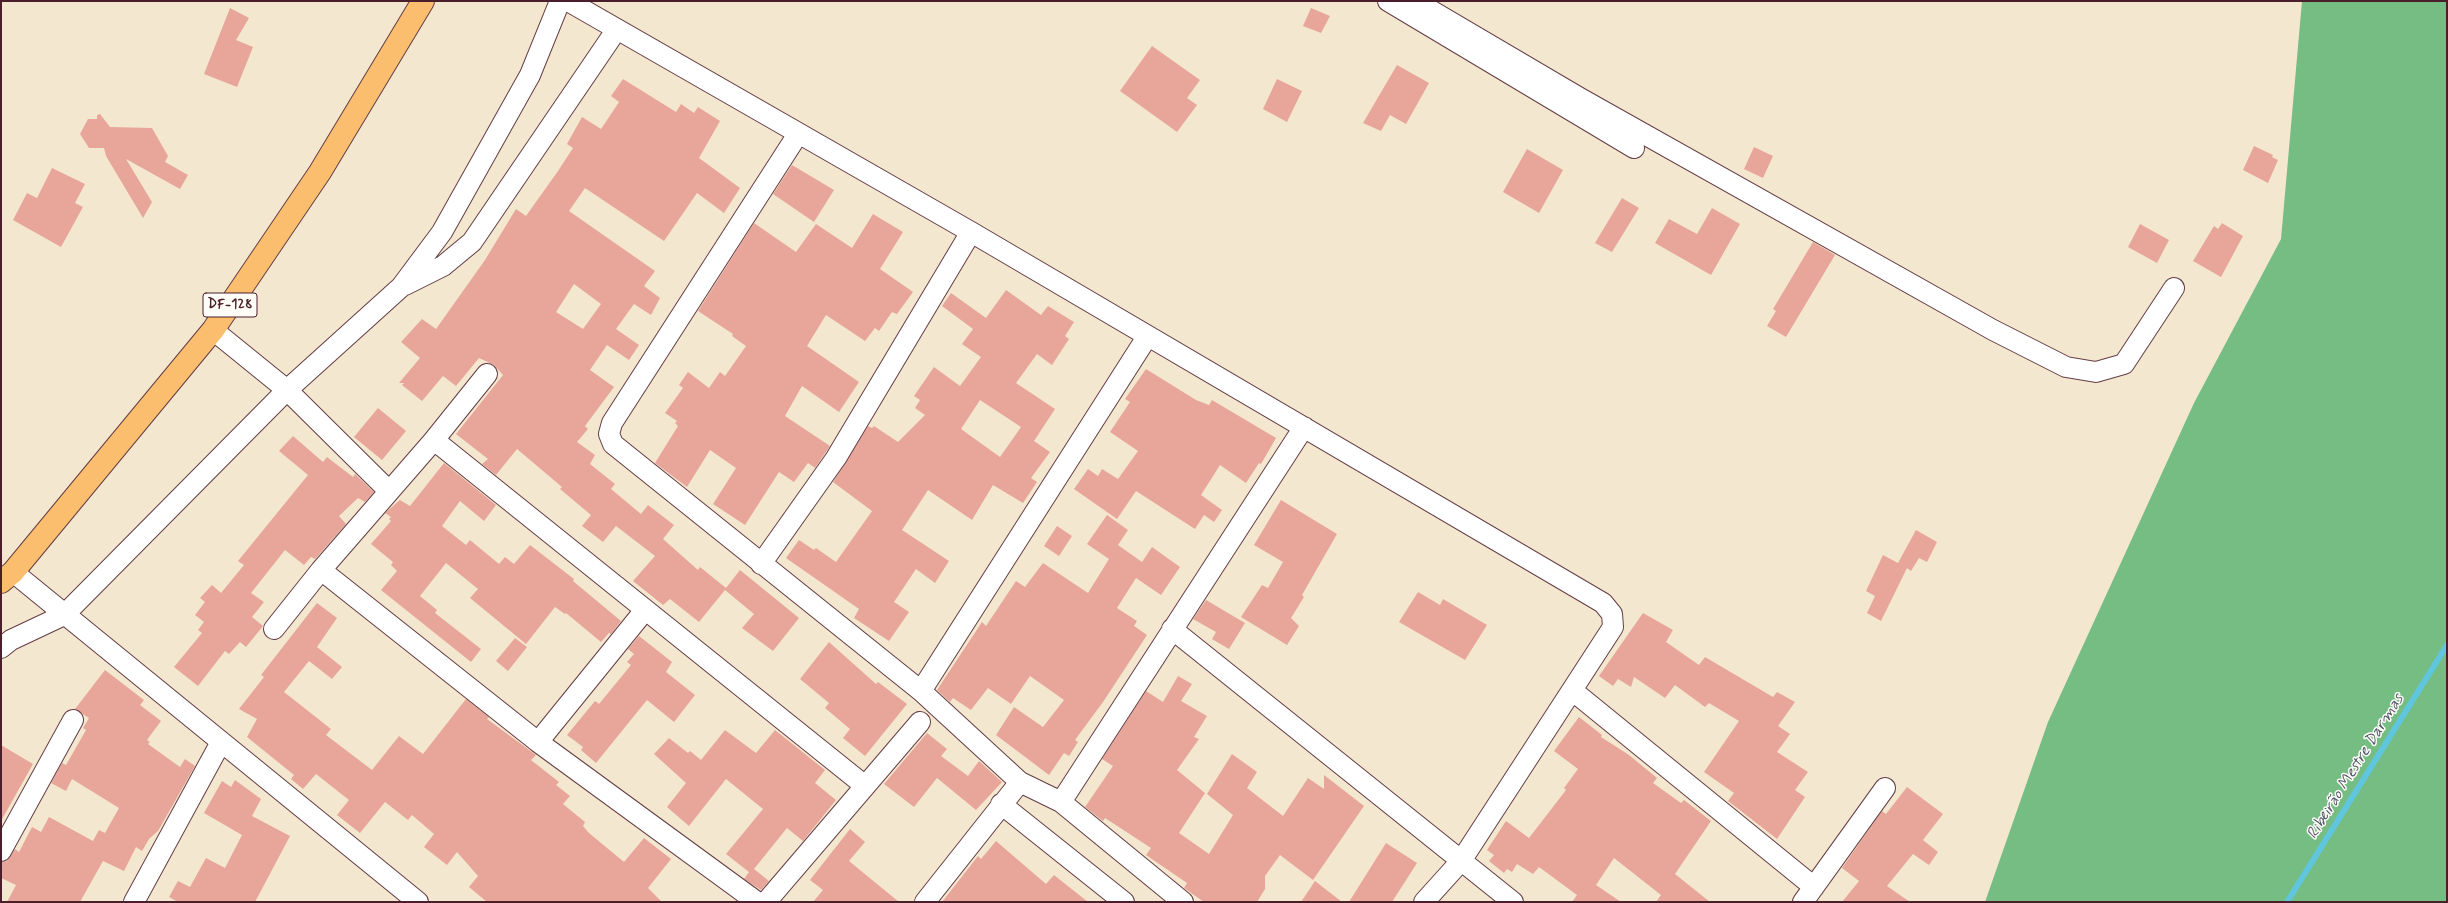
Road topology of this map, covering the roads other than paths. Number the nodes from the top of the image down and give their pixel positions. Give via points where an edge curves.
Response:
1 (423, 1) edge
2 (560, 1) edge
3 (568, 1) edge
4 (1388, 1) edge
5 (1415, 1) edge
6 (616, 29) junction
7 (798, 134) junction
8 (1634, 148) dead end
9 (971, 232) junction
10 (401, 286) junction
11 (2174, 288) dead end
12 (214, 330) junction
13 (1147, 337) junction
14 (487, 374) dead end
15 (288, 390) junction
16 (1304, 427) junction
17 (434, 440) junction
18 (389, 491) junction
19 (761, 564) junction
20 (321, 570) junction
21 (7, 577) edge
22 (645, 610) junction
23 (64, 615) junction
24 (274, 629) dead end
25 (1172, 629) junction
26 (1, 648) edge
27 (921, 691) junction
28 (1573, 691) junction
29 (73, 720) dead end
30 (920, 722) dead end
31 (221, 742) junction
32 (538, 742) junction
33 (1020, 782) junction
34 (864, 785) junction
35 (1885, 788) dead end
36 (1061, 802) junction
37 (1001, 804) junction
38 (1, 851) edge
39 (1461, 861) junction
40 (1809, 894) edge
41 (134, 902) edge
42 (418, 902) edge
43 (757, 902) edge
44 (766, 902) edge
45 (925, 902) edge
46 (1124, 902) edge
47 (1183, 902) edge
48 (1424, 902) edge
49 (1513, 902) edge

1 - 12 main road, DF-128 / DF-128 via 320,172
2 - 10 street via 526,82 442,232
3 - 6 street
4 - 8 street
5 - 11 street via 1690,160 1994,330 2066,367 2096,372 2124,364
6 - 7 street
6 - 10 street via 472,242 443,266
7 - 9 street
7 - 19 street via 612,423 609,434 613,444
9 - 13 street
9 - 19 street via 836,458
10 - 15 street
12 - 15 street
12 - 21 main road, DF-128 / DF-128
13 - 16 street
13 - 27 street
14 - 17 street
15 - 18 street
15 - 23 street
16 - 25 street
16 - 28 street via 1603,603 1612,614 1613,628
17 - 18 street
17 - 22 street
18 - 20 street
19 - 27 street
20 - 24 street
20 - 32 street
21 - 23 street
22 - 32 street
22 - 34 street
23 - 26 street via 11,640
23 - 31 street
25 - 36 street
25 - 39 street
27 - 33 street
28 - 39 street
28 - 40 street
29 - 38 street
30 - 34 street
31 - 41 street
31 - 42 street
32 - 43 street
33 - 36 street
33 - 37 street
34 - 44 street
35 - 40 street
36 - 47 street
37 - 45 street
37 - 46 street
39 - 48 street
39 - 49 street

